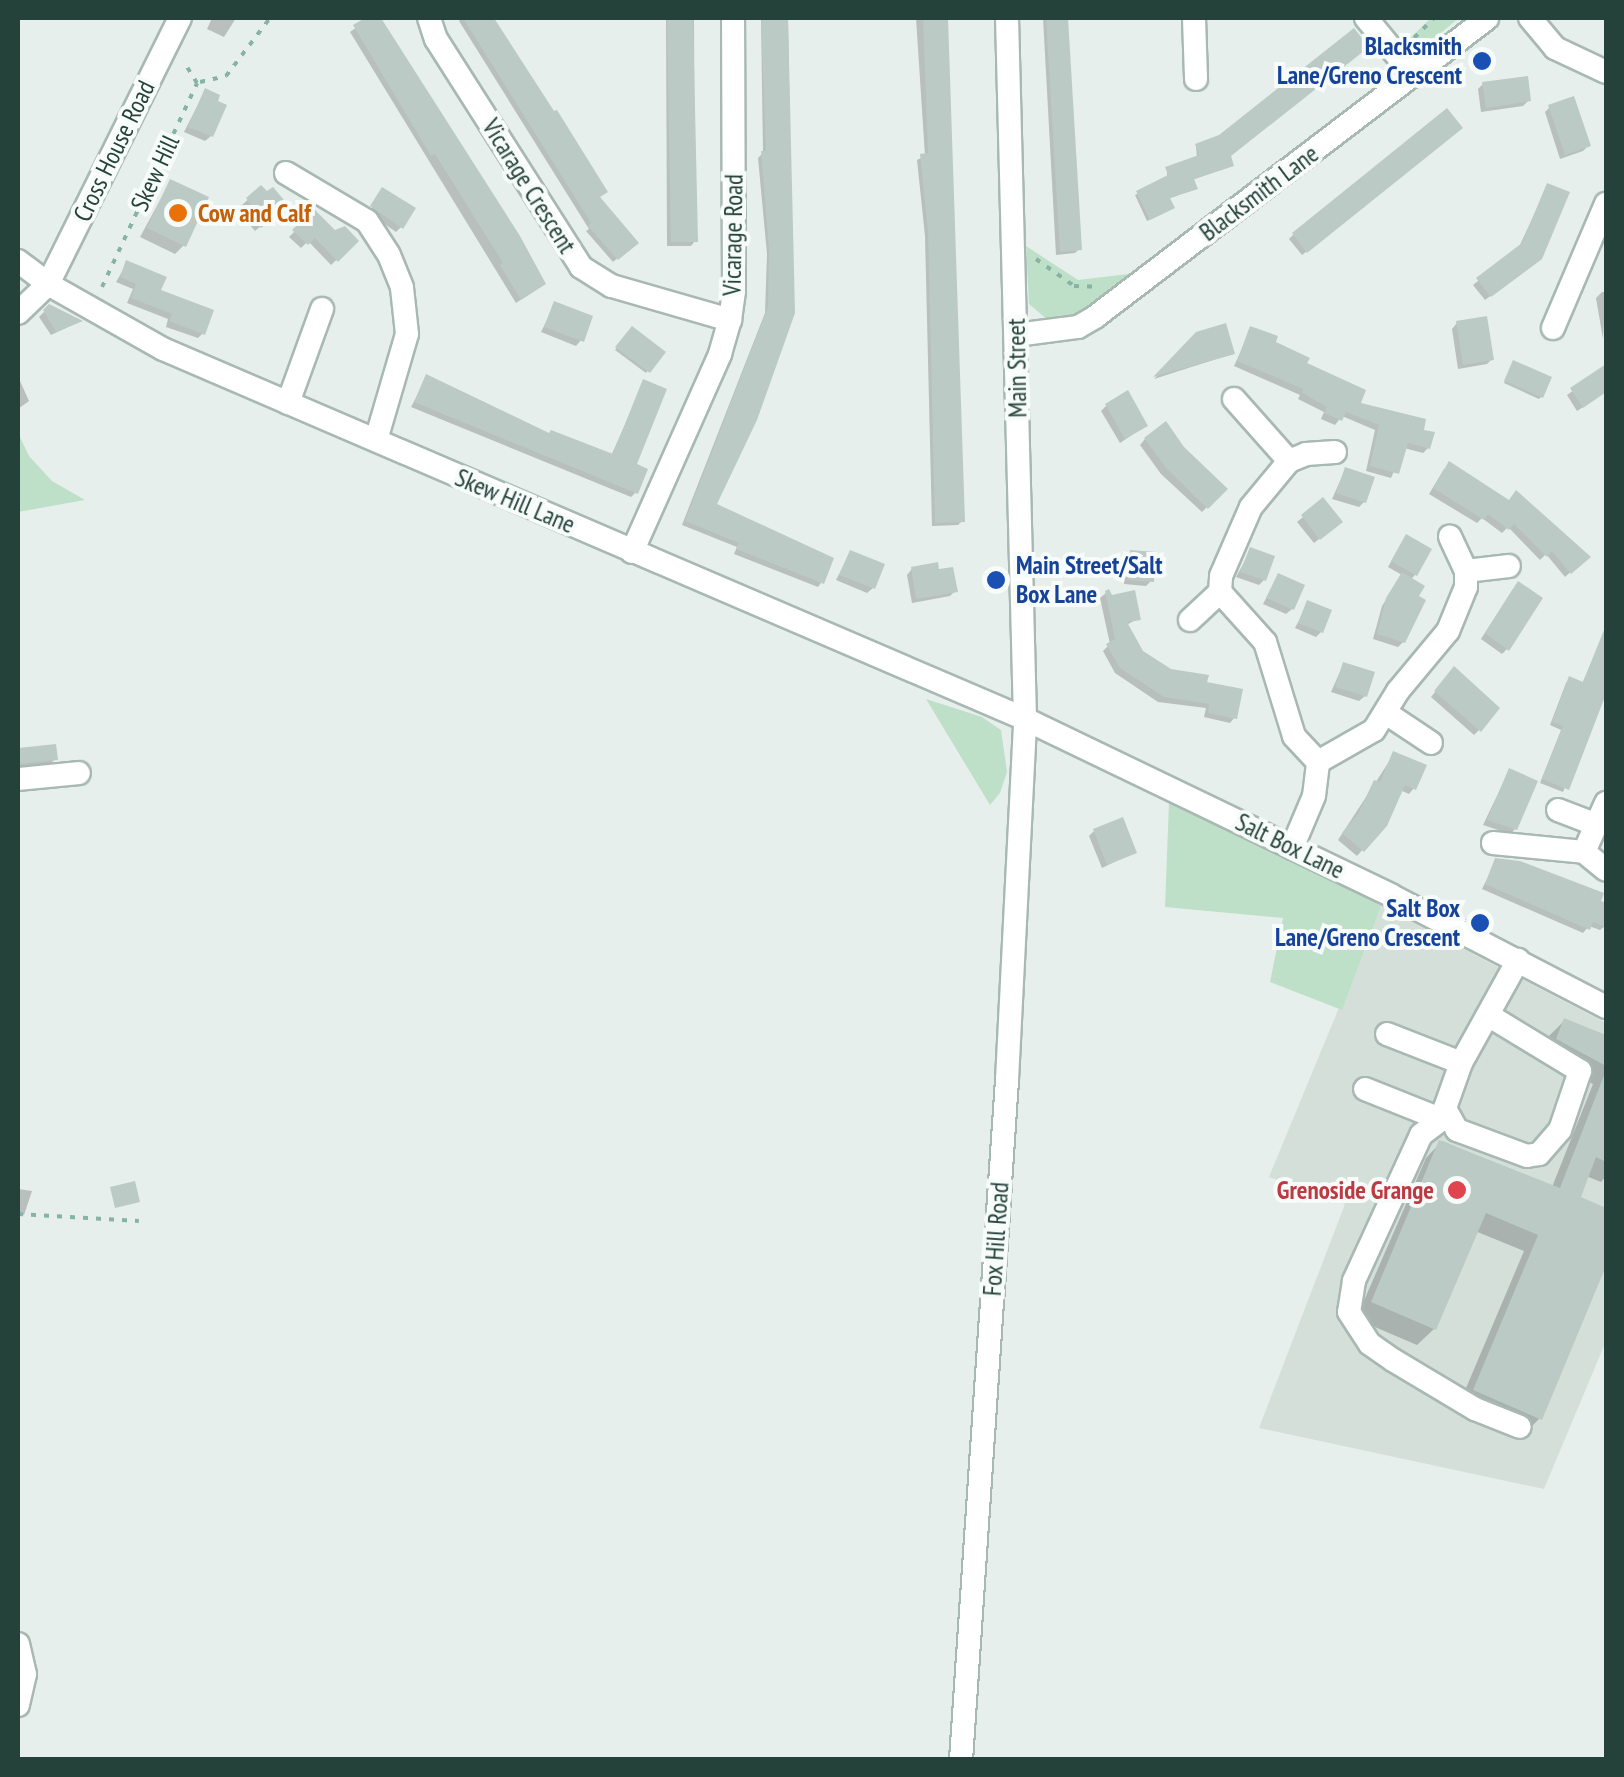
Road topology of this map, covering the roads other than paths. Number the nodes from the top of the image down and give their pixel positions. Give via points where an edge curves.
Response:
1 (180, 18) edge
2 (429, 18) edge
3 (733, 18) edge
4 (1008, 18) edge
5 (1194, 18) edge
6 (1366, 18) edge
7 (1487, 18) edge
8 (1530, 18) edge
9 (1606, 72) edge
10 (1413, 75) junction
11 (1196, 79) dead end
12 (286, 173) dead end
13 (1606, 204) edge
14 (18, 261) edge
15 (48, 284) junction
16 (322, 309) dead end
17 (18, 313) edge
18 (730, 320) junction
19 (1553, 328) dead end
20 (1016, 336) junction
21 (1234, 399) dead end
22 (288, 402) junction
23 (376, 440) junction
24 (1336, 452) dead end
25 (1289, 461) junction
26 (1450, 537) dead end
27 (632, 552) junction
28 (1509, 566) dead end
29 (1466, 571) junction
30 (1220, 592) junction
31 (1190, 620) dead end
32 (1386, 713) junction
33 (1024, 719) junction
34 (1431, 742) dead end
35 (1318, 762) junction
36 (79, 773) dead end
37 (18, 780) edge
38 (1606, 802) edge
39 (1558, 810) dead end
40 (1597, 825) junction
41 (1493, 843) dead end
42 (1292, 848) junction
43 (1584, 852) junction
44 (1606, 870) edge
45 (1518, 960) junction
46 (1606, 1007) edge
47 (1488, 1015) junction
48 (1387, 1034) dead end
49 (1461, 1063) junction
50 (1365, 1089) dead end
51 (1443, 1117) junction
52 (1520, 1428) dead end
53 (18, 1644) edge
54 (18, 1705) edge
55 (962, 1760) edge

1 - 15 street, Cross House Road
2 - 18 street, Vicarage Crescent via 581,268 612,286
3 - 18 street, Vicarage Road
4 - 20 street, Main Street
5 - 11 street
6 - 10 street
7 - 10 street, Blacksmith Lane
8 - 9 street via 1555,48
10 - 20 street, Blacksmith Lane via 1078,326
12 - 23 street via 366,222 402,288 407,334
13 - 19 street
14 - 15 street, Skew Hill Lane
15 - 17 street
15 - 22 street, Skew Hill Lane via 163,349
16 - 22 street
18 - 27 street, Vicarage Road
20 - 33 street, Main Street
21 - 25 street
22 - 23 street, Skew Hill Lane
23 - 27 street, Skew Hill Lane
24 - 25 street
25 - 30 street via 1238,531
26 - 29 street
27 - 33 street, Skew Hill Lane
28 - 29 street
29 - 32 street via 1448,631
30 - 31 street
30 - 35 street via 1265,642 1282,709 1294,736
32 - 34 street
32 - 35 street via 1374,730
33 - 42 street, Salt Box Lane
33 - 55 street, Fox Hill Road
35 - 42 street via 1314,796
36 - 37 street
38 - 40 street
39 - 40 street
40 - 43 street
41 - 43 street
42 - 45 street, Salt Box Lane
43 - 44 street
45 - 46 street, Salt Box Lane
45 - 47 street
47 - 49 street
47 - 51 street via 1580,1071 1560,1130 1551,1145 1527,1156 1457,1130
48 - 49 street
49 - 51 street
50 - 51 street
51 - 52 street via 1420,1135 1354,1281 1349,1312 1370,1344 1392,1360 1475,1410
53 - 54 street via 24,1674

